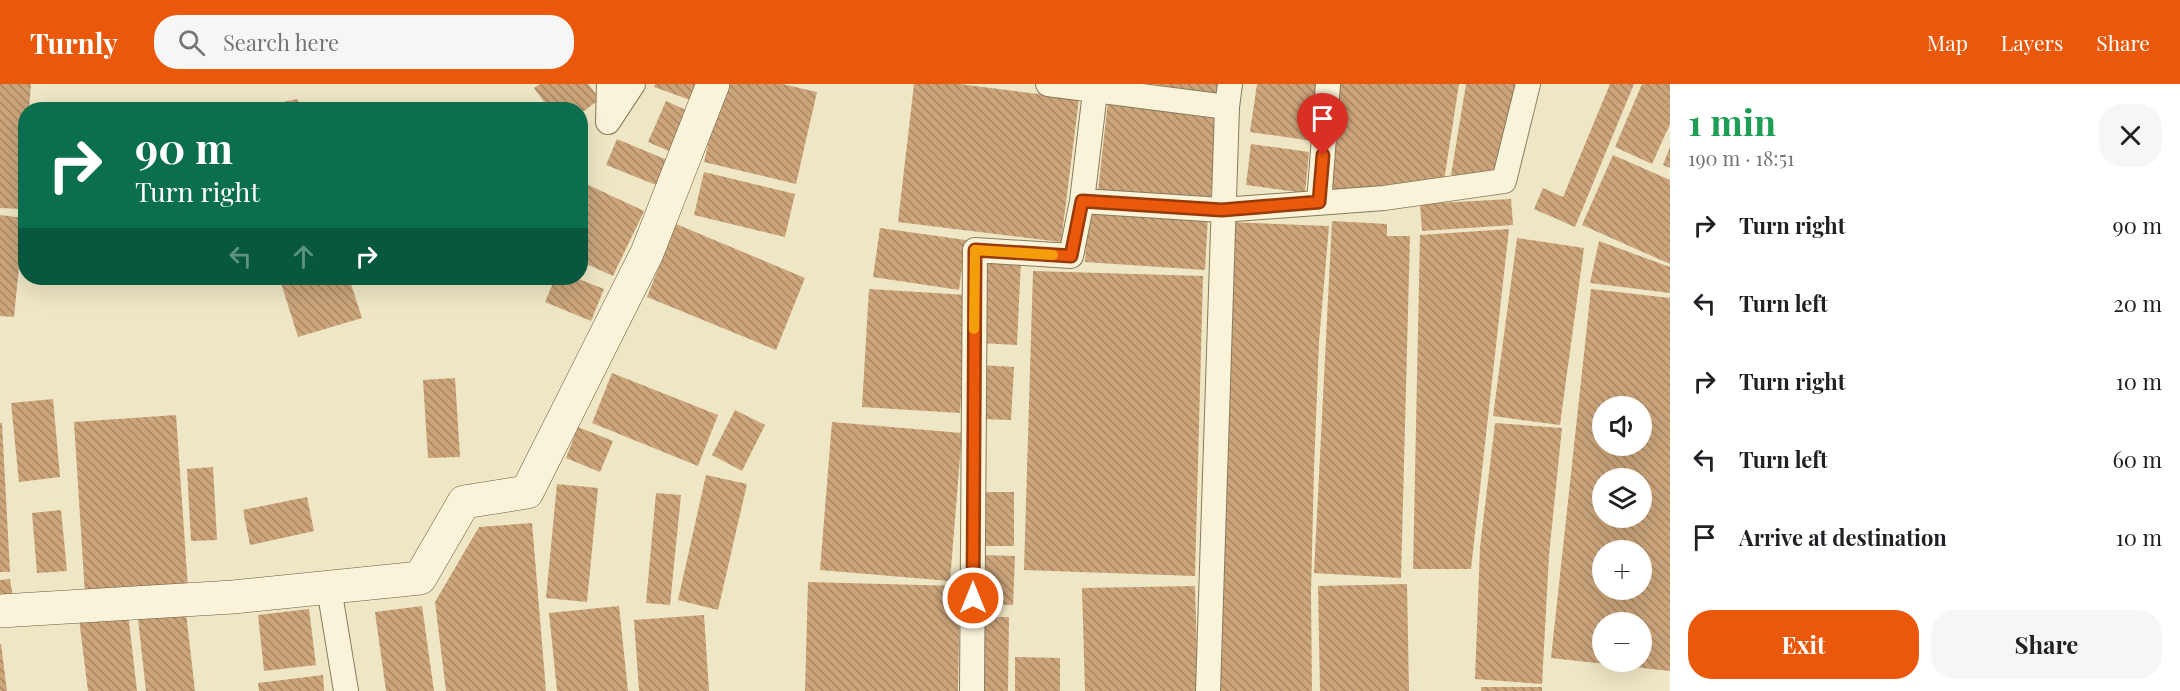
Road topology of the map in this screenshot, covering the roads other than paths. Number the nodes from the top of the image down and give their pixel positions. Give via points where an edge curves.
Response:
1 (609, 84) edge
2 (633, 84) edge
3 (713, 84) edge
4 (1048, 84) edge
5 (1328, 84) edge
6 (1528, 84) edge
7 (1096, 86) edge
8 (1229, 96) edge
9 (1082, 201) junction
10 (1319, 202) junction
11 (1222, 210) junction
12 (329, 588) junction
13 (0, 611) edge
14 (346, 691) edge
15 (972, 691) edge
16 (1208, 691) edge

1 - 2 street via 608,122
3 - 12 street via 647,253 527,492 464,502 420,578
4 - 7 street
5 - 10 street
6 - 10 street via 1504,181 1384,198
7 - 8 street
7 - 9 street
8 - 11 street
9 - 11 street
9 - 15 street via 1071,256 975,250
10 - 11 street
11 - 16 street
12 - 13 street
12 - 14 street

